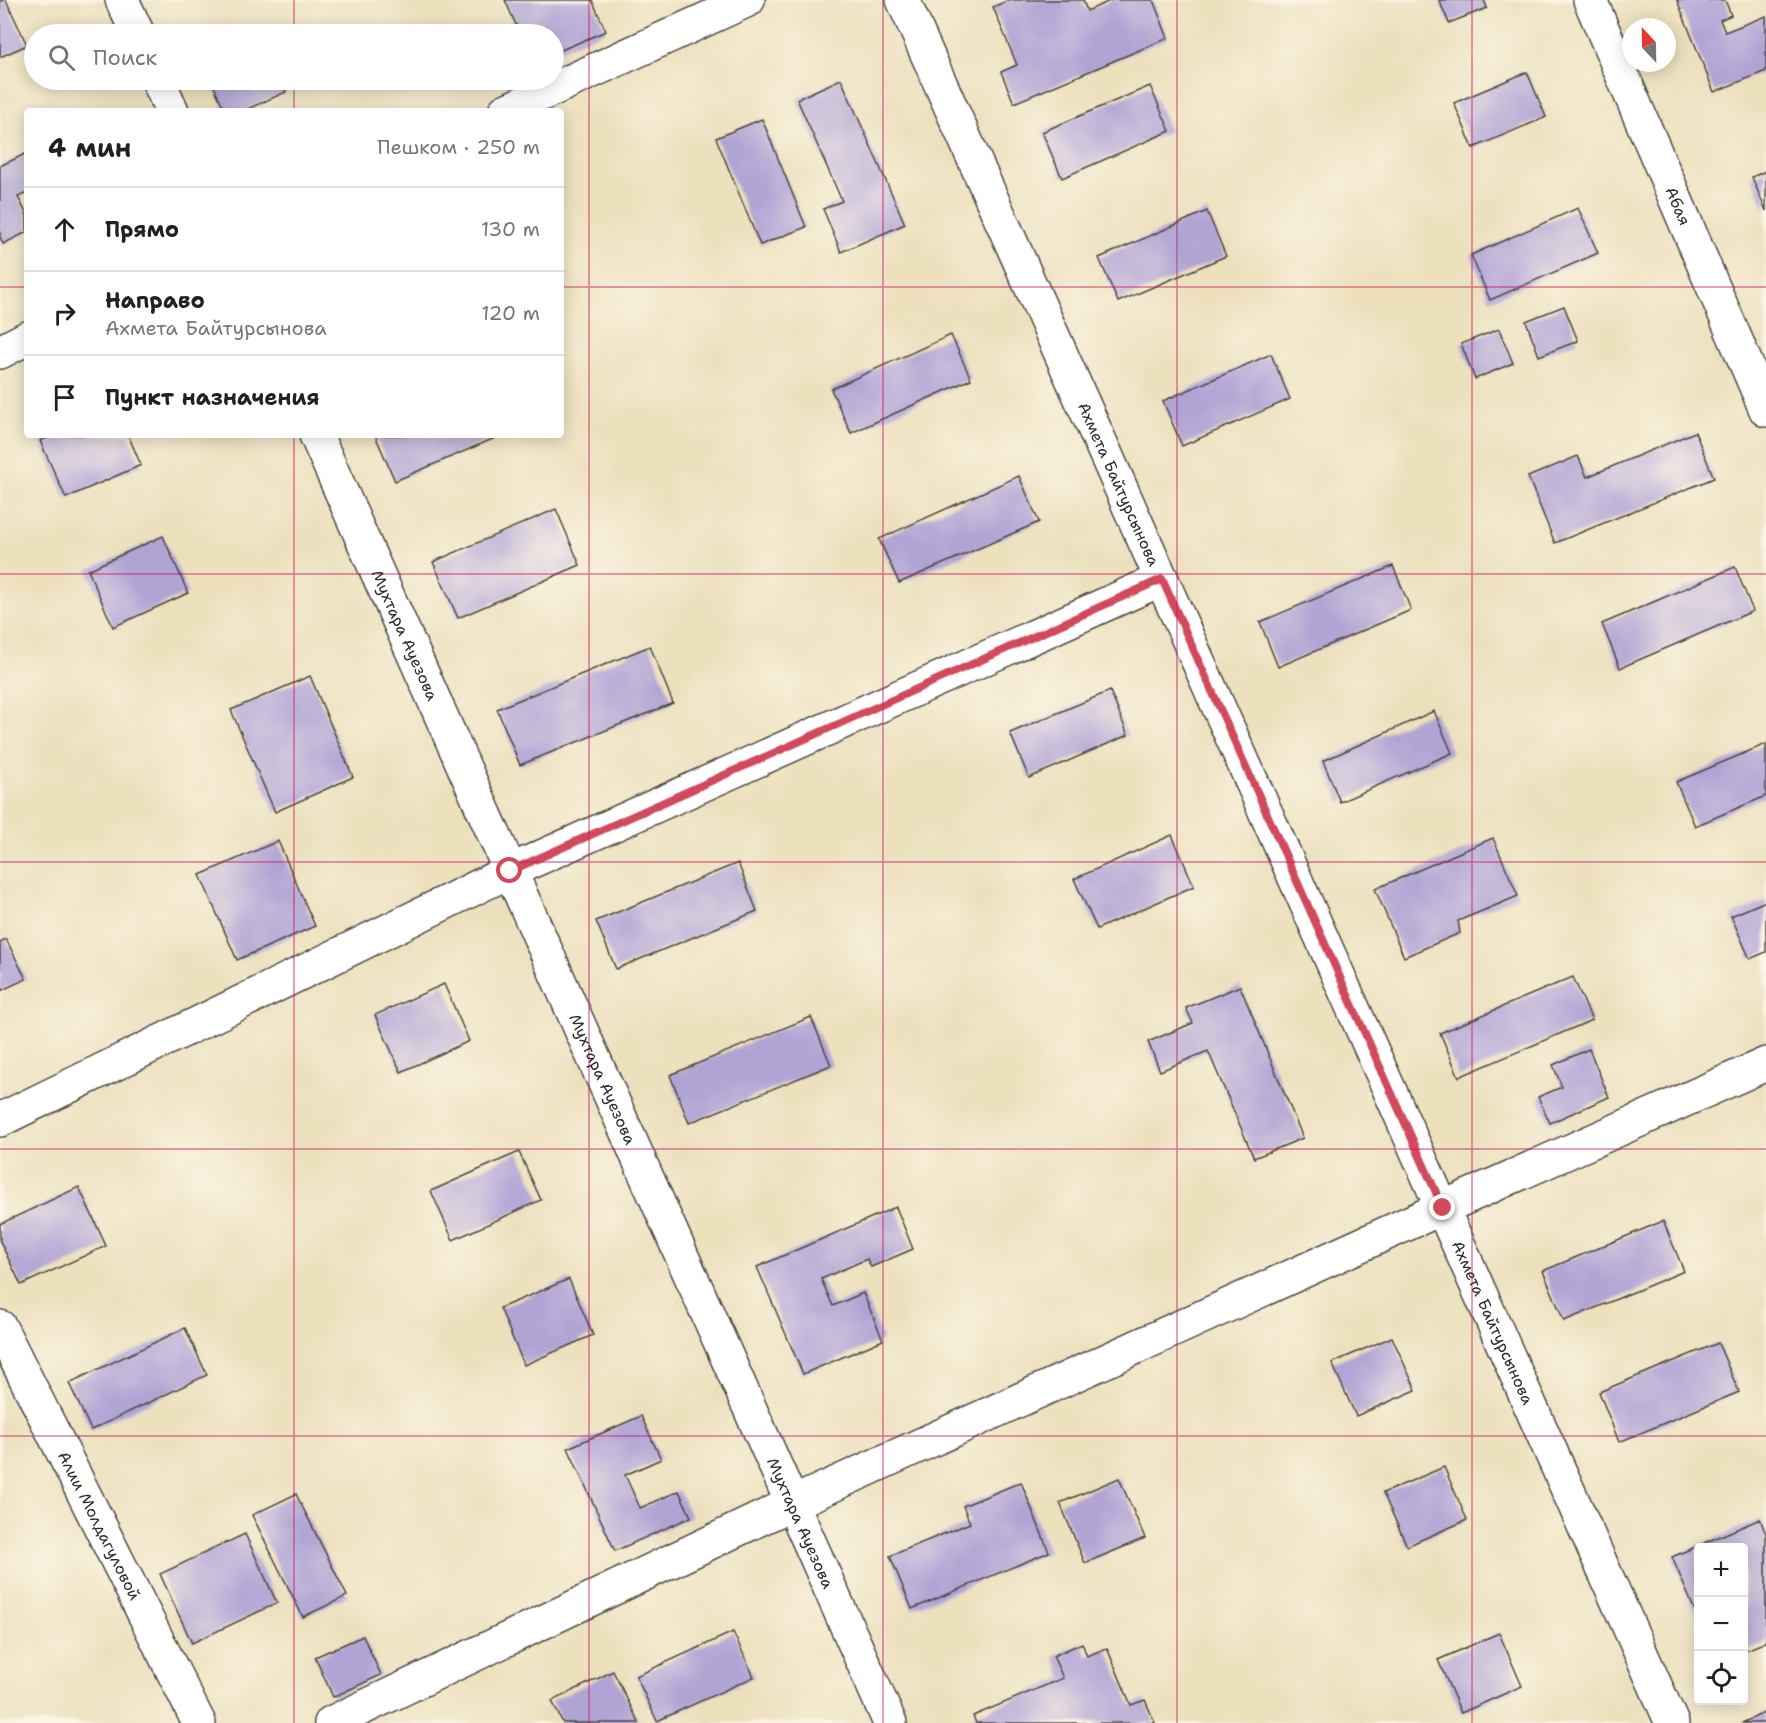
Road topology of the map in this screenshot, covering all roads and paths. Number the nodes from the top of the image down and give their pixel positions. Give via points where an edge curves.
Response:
1 (122, 0) edge
2 (748, 0) edge
3 (903, 0) edge
4 (1590, 0) edge
5 (133, 24) edge
6 (564, 84) edge
7 (163, 90) edge
8 (551, 90) edge
9 (171, 108) edge
10 (512, 108) edge
11 (24, 340) edge
12 (0, 352) edge
13 (1766, 410) edge
14 (317, 438) edge
15 (1162, 579) junction
16 (510, 871) junction
17 (1766, 1064) edge
18 (0, 1120) edge
19 (1443, 1208) junction
20 (0, 1327) edge
21 (793, 1503) junction
22 (199, 1723) edge
23 (331, 1723) edge
24 (891, 1723) edge
25 (1672, 1723) edge

1 - 5 street
2 - 6 street
3 - 15 street, Ахмета Байтурсынова
4 - 13 street, Абая
7 - 9 street
8 - 10 street
11 - 12 street
14 - 16 street, Мухтара Ауезова
15 - 16 street
15 - 19 street, Ахмета Байтурсынова
16 - 18 street
16 - 21 street, Мухтара Ауезова
17 - 19 street
19 - 21 street
19 - 25 street, Ахмета Байтурсынова
20 - 22 street, Алии Молдагуловой
21 - 23 street
21 - 24 street, Мухтара Ауезова

